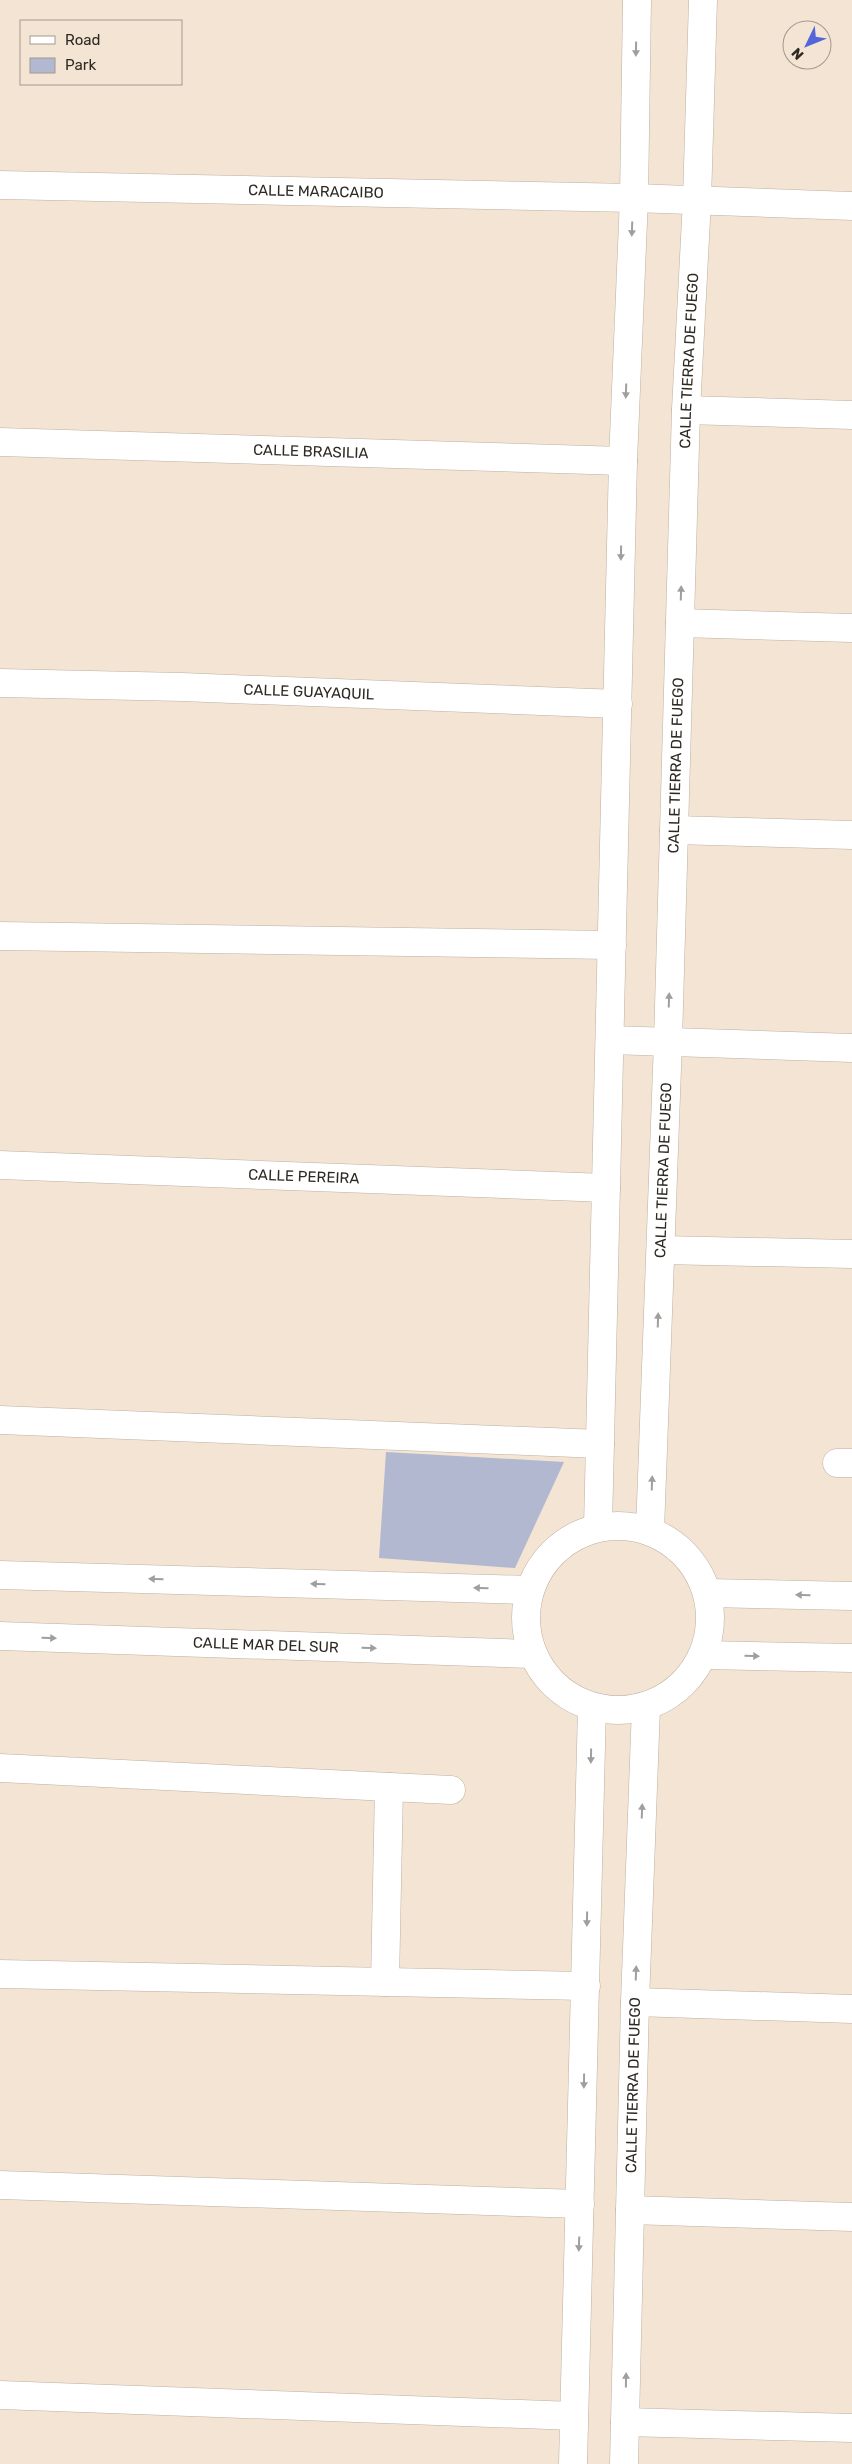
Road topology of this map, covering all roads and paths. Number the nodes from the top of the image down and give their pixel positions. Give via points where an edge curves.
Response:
1 (637, 0) edge
2 (703, 0) edge
3 (0, 185) edge
4 (634, 198) junction
5 (698, 200) junction
6 (852, 206) edge
7 (686, 410) junction
8 (852, 415) edge
9 (0, 442) edge
10 (623, 461) junction
11 (680, 623) junction
12 (852, 628) edge
13 (0, 683) edge
14 (618, 704) junction
15 (674, 830) junction
16 (852, 835) edge
17 (0, 936) edge
18 (612, 945) junction
19 (610, 1040) junction
20 (668, 1041) junction
21 (852, 1048) edge
22 (0, 1165) edge
23 (606, 1188) junction
24 (660, 1250) junction
25 (852, 1254) edge
26 (0, 1420) edge
27 (600, 1444) junction
28 (598, 1528) junction
29 (650, 1531) junction
30 (0, 1575) edge
31 (530, 1590) junction
32 (708, 1594) junction
33 (852, 1596) edge
34 (0, 1636) edge
35 (532, 1654) junction
36 (704, 1655) junction
37 (852, 1658) edge
38 (592, 1707) junction
39 (646, 1707) junction
40 (0, 1768) edge
41 (389, 1788) junction
42 (451, 1790) dead end
43 (0, 1974) edge
44 (385, 1982) junction
45 (586, 1986) junction
46 (635, 2002) junction
47 (852, 2008) edge
48 (0, 2185) edge
49 (580, 2204) junction
50 (630, 2210) junction
51 (852, 2217) edge
52 (0, 2395) edge
53 (574, 2416) junction
54 (625, 2422) junction
55 (852, 2428) edge
56 (572, 2464) edge
57 (624, 2464) edge

1 -> 4 street
2 - 5 street, CALLE TIERRA DE FUEGO
3 - 4 street, CALLE MARACAIBO
4 - 5 street, CALLE MARACAIBO
4 -> 10 street
5 - 6 street, CALLE MARACAIBO
5 - 7 street, CALLE TIERRA DE FUEGO
7 - 8 street
11 -> 7 street, CALLE TIERRA DE FUEGO
9 - 10 street, CALLE BRASILIA
10 -> 14 street
11 - 12 street
11 - 15 street, CALLE TIERRA DE FUEGO
13 - 14 street, CALLE GUAYAQUIL
14 - 18 street
15 - 16 street
20 -> 15 street, CALLE TIERRA DE FUEGO
17 - 18 street
18 - 19 street
19 - 20 street
19 - 23 street
20 - 21 street
20 - 24 street, CALLE TIERRA DE FUEGO
22 - 23 street, CALLE PEREIRA
23 - 27 street
24 - 25 street
29 -> 24 street, CALLE TIERRA DE FUEGO
26 - 27 street
27 - 28 street
28 - 29 street via 624,1525
28 - 31 street via 568,1540 545,1561
29 - 32 street via 686,1555
31 -> 30 street
31 - 35 street via 525,1621
33 -> 32 street
32 - 36 street via 711,1625
34 -> 35 street, CALLE MAR DEL SUR
35 - 38 street via 556,1687
36 -> 37 street
36 - 39 street via 681,1688
38 - 39 street
38 -> 45 street
46 -> 39 street, CALLE TIERRA DE FUEGO
40 - 41 street
41 - 42 street
41 - 44 street
43 - 44 street
44 - 45 street
45 -> 49 street
46 - 47 street
46 - 50 street, CALLE TIERRA DE FUEGO
48 - 49 street
49 -> 53 street
50 - 51 street
54 -> 50 street, CALLE TIERRA DE FUEGO
52 - 53 street
53 - 56 street
54 - 55 street
54 - 57 street, CALLE TIERRA DE FUEGO

